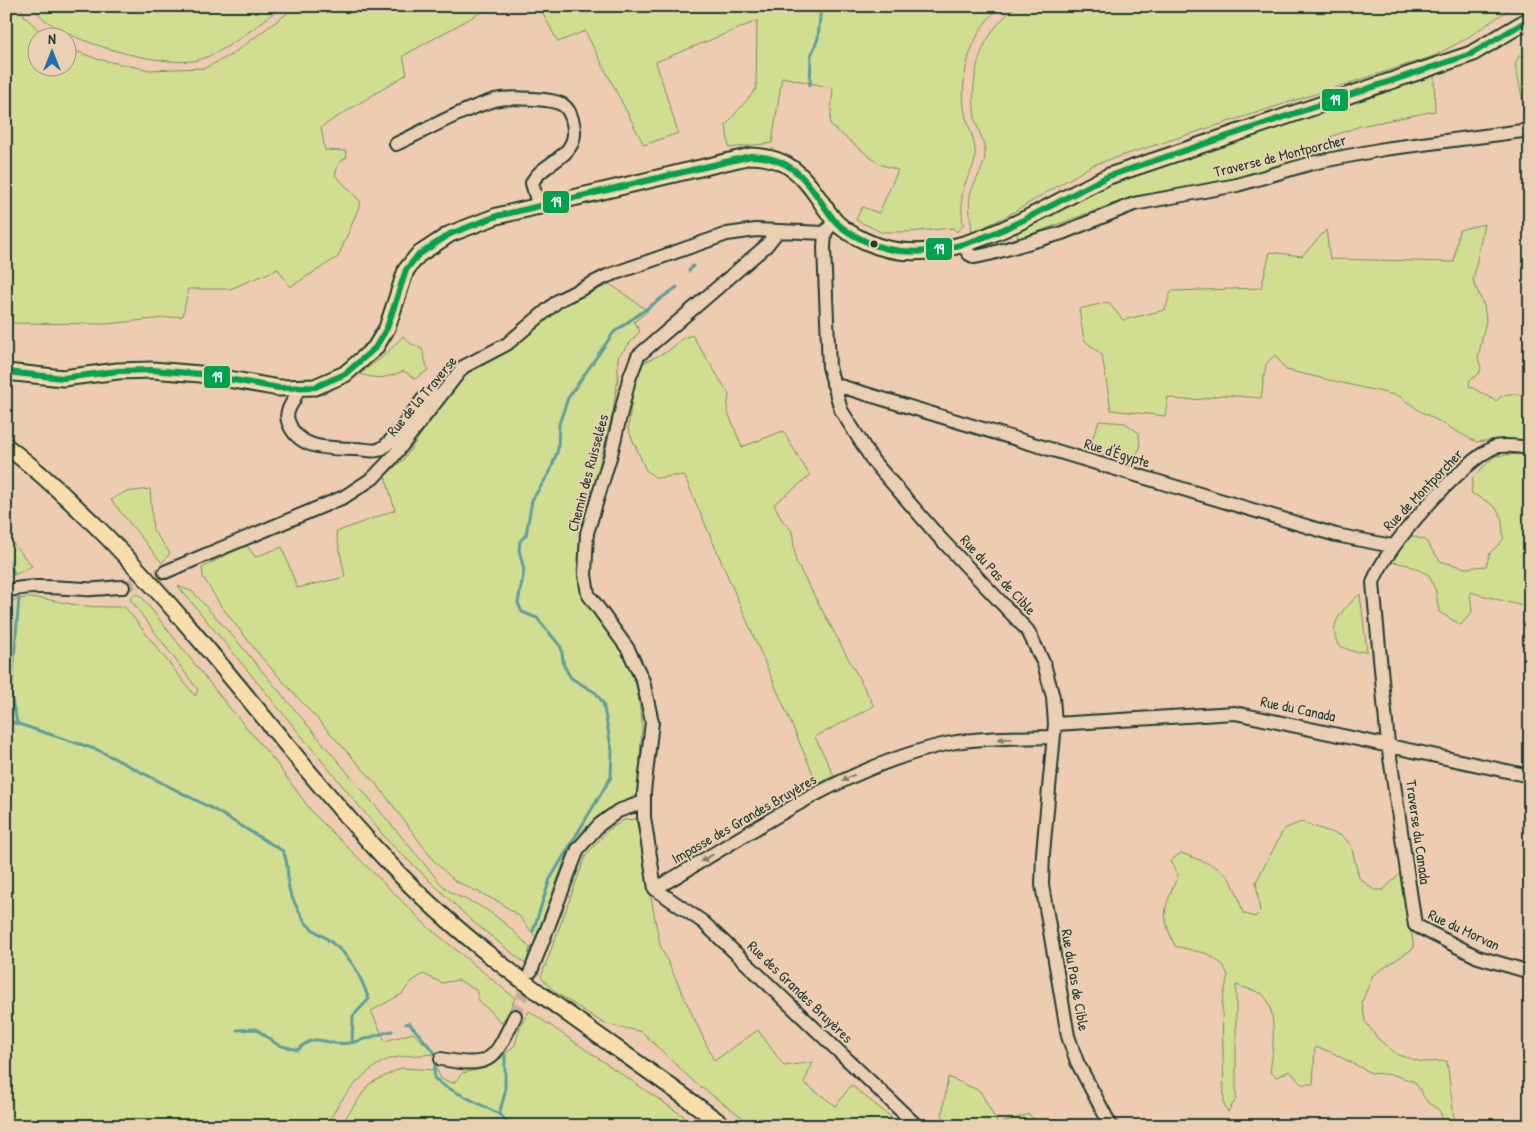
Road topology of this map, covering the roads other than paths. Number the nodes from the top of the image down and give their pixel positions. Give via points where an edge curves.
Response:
1 (1530, 19) edge
2 (1530, 130) edge
3 (396, 144) dead end
4 (539, 208) junction
5 (833, 218) junction
6 (778, 231) junction
7 (825, 233) junction
8 (962, 244) junction
9 (6, 372) edge
10 (833, 384) junction
11 (297, 389) junction
12 (439, 397) junction
13 (6, 446) edge
14 (1530, 448) edge
15 (1392, 546) junction
16 (165, 572) tunnel mouth
17 (123, 587) tunnel mouth
18 (6, 591) edge
19 (1054, 730) junction
20 (1388, 744) junction
21 (1530, 776) edge
22 (644, 802) junction
23 (655, 889) junction
24 (1415, 925) joint
25 (531, 971) tunnel mouth
26 (1530, 972) edge
27 (514, 1016) tunnel mouth
28 (442, 1058) dead end
29 (724, 1126) edge
30 (917, 1126) edge
31 (1111, 1126) edge

1 - 8 main road via 1471,54 1109,176 1063,197 1028,219
2 - 8 street, Traverse de Montporcher via 1384,149 1312,163 1237,185 1134,204 1062,233 975,257
3 - 4 street via 496,100 552,101 563,105 569,111 575,131 573,141 559,159 534,178 532,183
4 - 5 main road via 751,156 765,156 789,165 802,175
4 - 11 main road via 474,223 437,241 418,255 406,270 387,328 374,348 345,374 315,387
5 - 7 street
5 - 8 main road via 851,234 883,248 909,251
6 - 7 street, Rue de la Traverse
6 - 12 street, Rue de la Traverse via 744,230 727,234 607,276 559,300 507,344 464,367
6 - 22 street, Chemin des Ruisselées via 766,246 638,356 587,532 584,575 588,594 628,649 643,681 652,722
7 - 10 street, Rue du Pas de Cible via 829,367
9 - 11 main road via 63,378 152,370
10 - 15 street, Rue d'Égypte via 1336,536
10 - 19 street, Rue du Pas de Cible via 840,410 872,461 1028,631 1044,664 1053,697
11 - 12 street via 287,419 293,433 308,444 329,449 376,451 385,446 424,398
12 - 16 street, Rue de la Traverse via 373,478 344,497
13 - 29 main road via 62,492 117,547 174,609 338,806 432,908 558,1008
14 - 15 street, Rue de Montporcher via 1497,446 1479,456
15 - 20 street, Rue de Montporcher via 1376,570 1373,583
17 - 18 street via 47,586
19 - 20 street, Rue du Canada via 1235,713
19 -> 23 street, Impasse des Grandes Bruyères via 951,743 865,770 757,826
19 - 31 street, Rue du Pas de Cible via 1042,885 1068,1036 1077,1062
20 - 21 street, Rue du Canada
20 - 24 street, Traverse du Canada
22 - 23 street, Chemin des Ruisselées
22 - 25 street via 625,808 605,820 578,849
23 - 30 street, Rue des Grandes Bruyères via 703,922
24 - 26 street, Rue du Morvan via 1478,957
27 - 28 street via 497,1052 490,1057 468,1064

